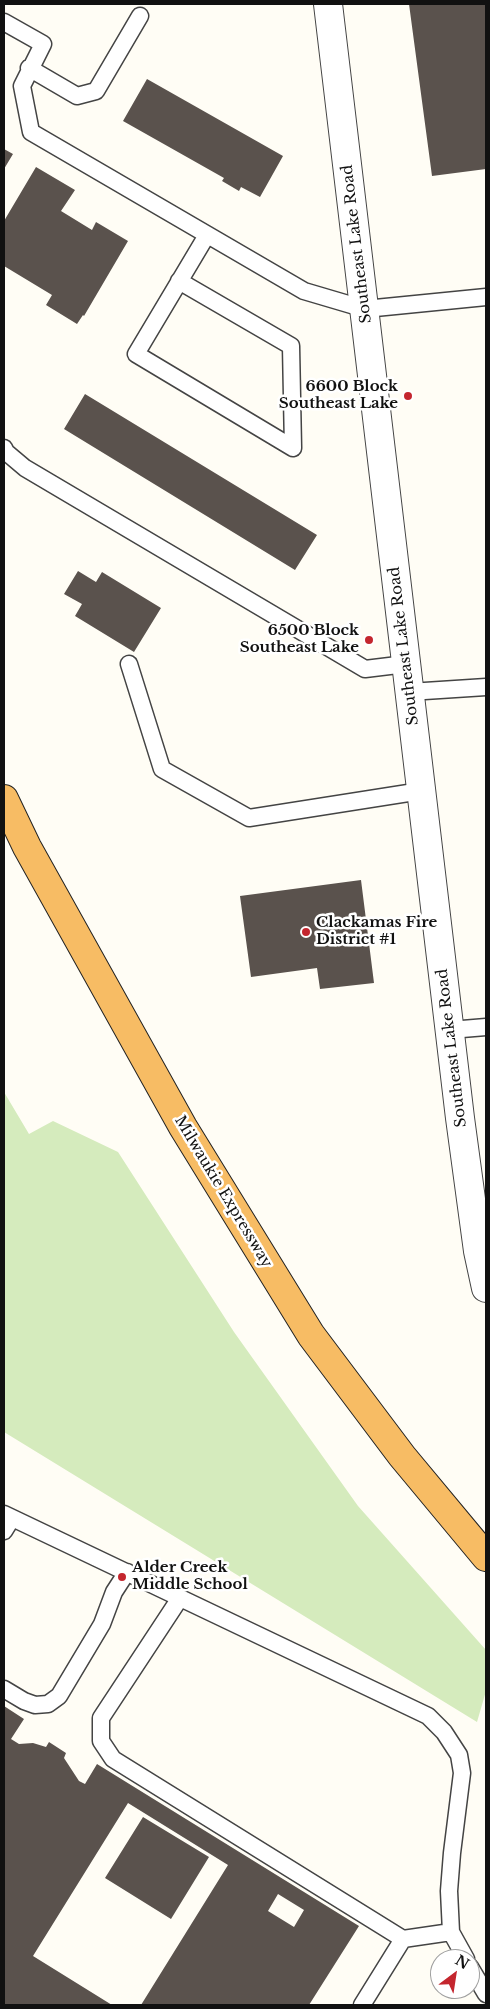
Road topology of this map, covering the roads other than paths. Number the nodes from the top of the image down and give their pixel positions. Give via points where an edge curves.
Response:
1 (328, 4) edge
2 (140, 16) dead end
3 (4, 22) edge
4 (29, 68) junction
5 (207, 235) junction
6 (179, 281) junction
7 (486, 297) edge
8 (365, 309) junction
9 (4, 448) edge
10 (129, 664) dead end
11 (406, 664) junction
12 (486, 687) edge
13 (409, 692) junction
14 (421, 792) junction
15 (4, 799) edge
16 (486, 1026) edge
17 (450, 1030) junction
18 (486, 1288) edge
19 (6, 1521) edge
20 (486, 1557) edge
21 (126, 1572) junction
22 (180, 1598) junction
23 (4, 1689) edge
24 (451, 1932) junction
25 (403, 1939) junction
26 (460, 1949) edge
27 (362, 2005) edge

1 - 8 street, Southeast Lake Road
2 - 4 lane via 96,91 77,96
3 - 4 lane via 43,44
4 - 5 lane via 22,86 31,132
5 - 6 lane
5 - 8 lane via 304,291
6 - 6 lane via 291,346 293,448 136,354
7 - 8 lane
8 - 11 street, Southeast Lake Road
9 - 11 lane via 25,468 365,669
10 - 14 lane via 162,769 249,818
11 - 13 street, Southeast Lake Road
12 - 13 lane
13 - 14 street, Southeast Lake Road
14 - 17 street, Southeast Lake Road
15 - 20 highway, Milwaukie Expressway via 27,847 183,1127 310,1335 402,1456
16 - 17 lane
17 - 18 street, Southeast Lake Road via 478,1251
19 - 21 lane
21 - 22 lane
21 - 23 lane via 114,1592 102,1624 59,1696 48,1704 36,1705
22 - 24 lane via 428,1716 444,1732 459,1755 462,1774 452,1853
22 - 25 lane via 101,1718 101,1741 113,1759
24 - 25 lane
24 - 26 lane
25 - 27 lane

